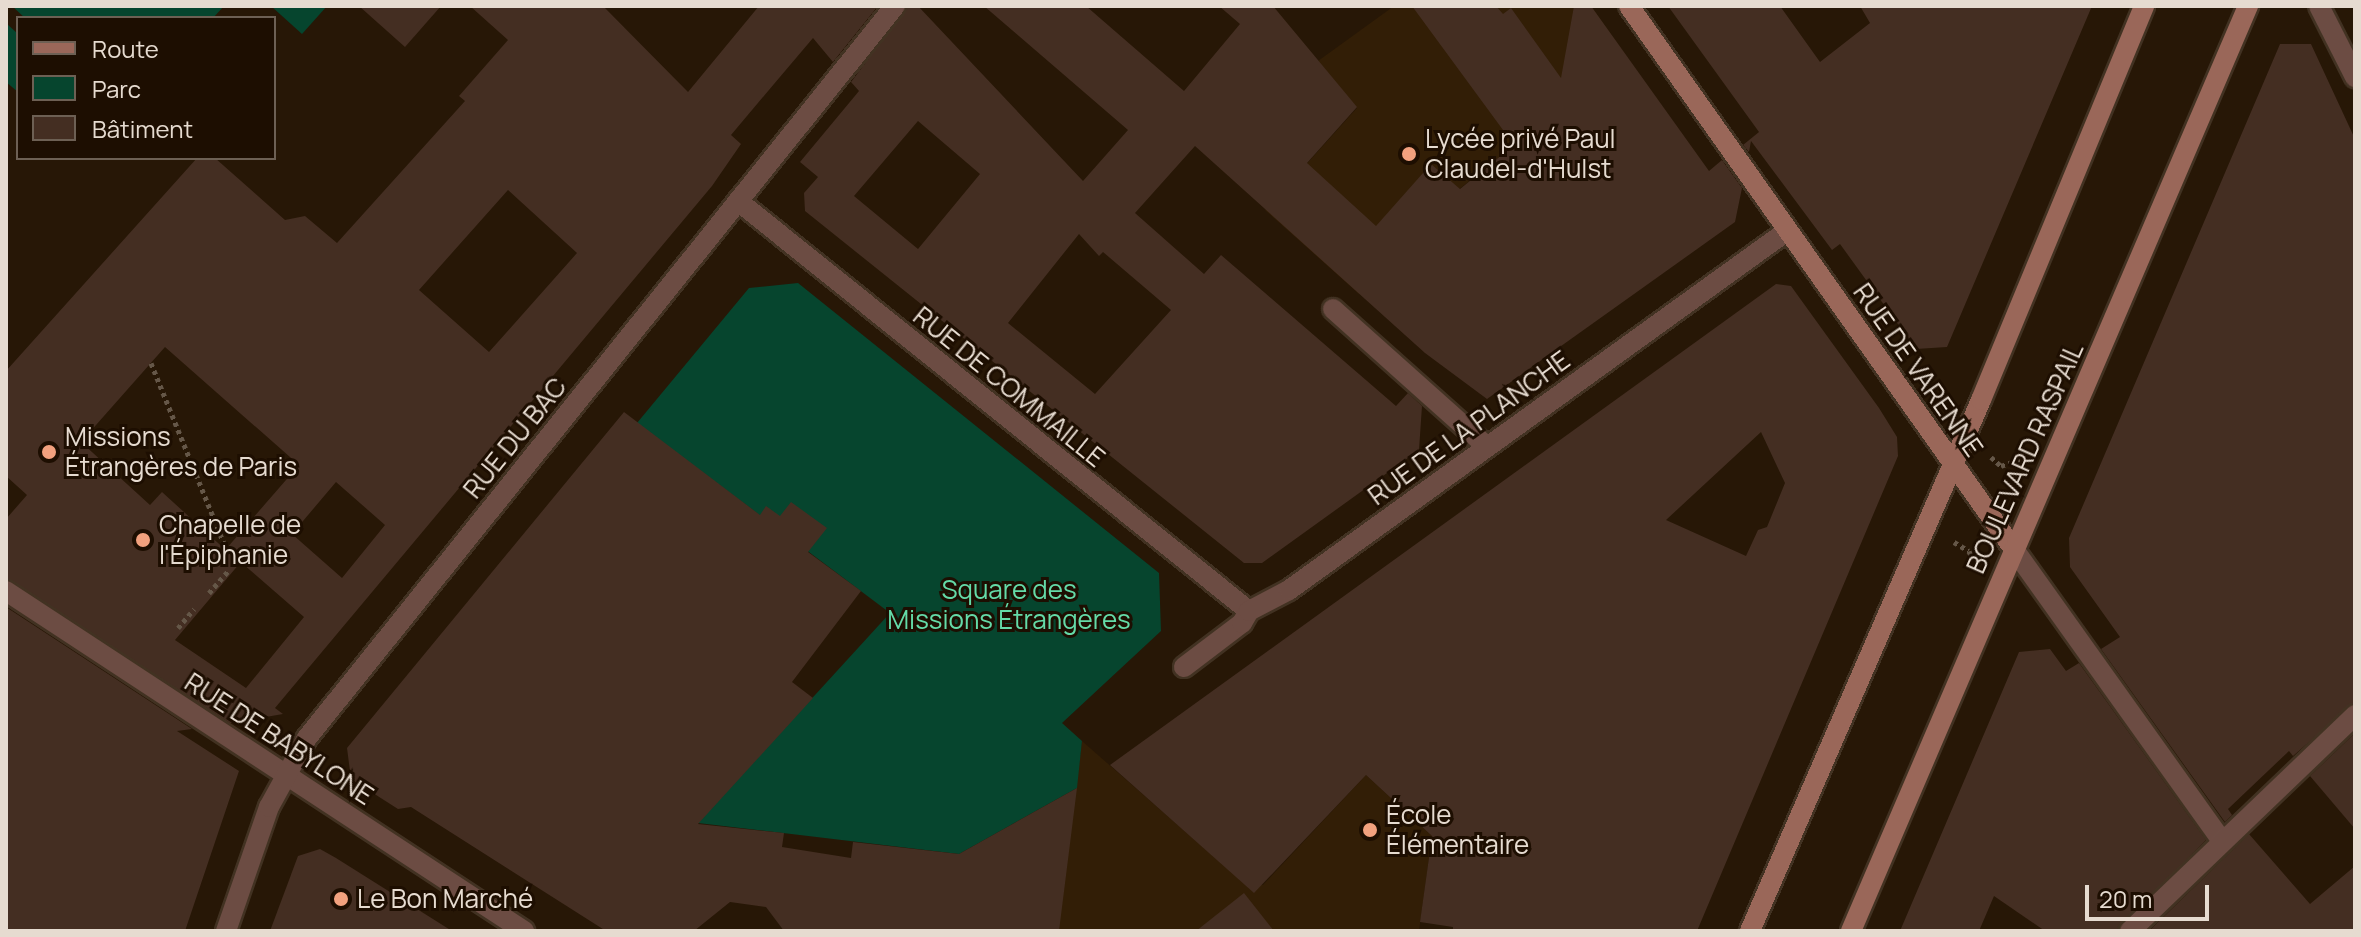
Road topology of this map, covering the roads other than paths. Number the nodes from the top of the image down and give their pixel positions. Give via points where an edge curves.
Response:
1 (895, 6) edge
2 (1629, 6) edge
3 (2144, 6) edge
4 (2248, 6) edge
5 (2319, 6) edge
6 (2355, 77) edge
7 (738, 201) junction
8 (1787, 231) junction
9 (1333, 309) dead end
10 (1486, 446) junction
11 (1953, 464) junction
12 (2013, 548) junction
13 (6, 591) edge
14 (1249, 611) junction
15 (1184, 667) dead end
16 (2355, 715) edge
17 (284, 774) junction
18 (2222, 841) junction
19 (226, 931) edge
20 (524, 931) edge
21 (1750, 931) edge
22 (1851, 931) edge
23 (2130, 931) edge

1 - 7 street, RUE DU BAC
2 - 8 main road, RUE DE VARENNE
3 - 11 main road
4 - 12 main road, BOULEVARD RASPAIL
5 - 6 street
7 - 14 street, RUE DE COMMAILLE
7 - 17 street, RUE DU BAC via 307,738
8 - 10 street, RUE DE LA PLANCHE
8 - 11 main road, RUE DE VARENNE
9 - 10 street
10 - 14 street, RUE DE LA PLANCHE via 1289,590
11 - 12 main road, RUE DE VARENNE
11 - 21 main road
12 - 18 street, RUE DE VARENNE
12 - 22 main road, BOULEVARD RASPAIL
13 - 17 street, RUE DE BABYLONE
14 - 15 street, RUE DE LA PLANCHE via 1242,623
16 - 18 street
17 - 19 street, RUE DU BAC
17 - 20 street, RUE DE BABYLONE
18 - 23 street

